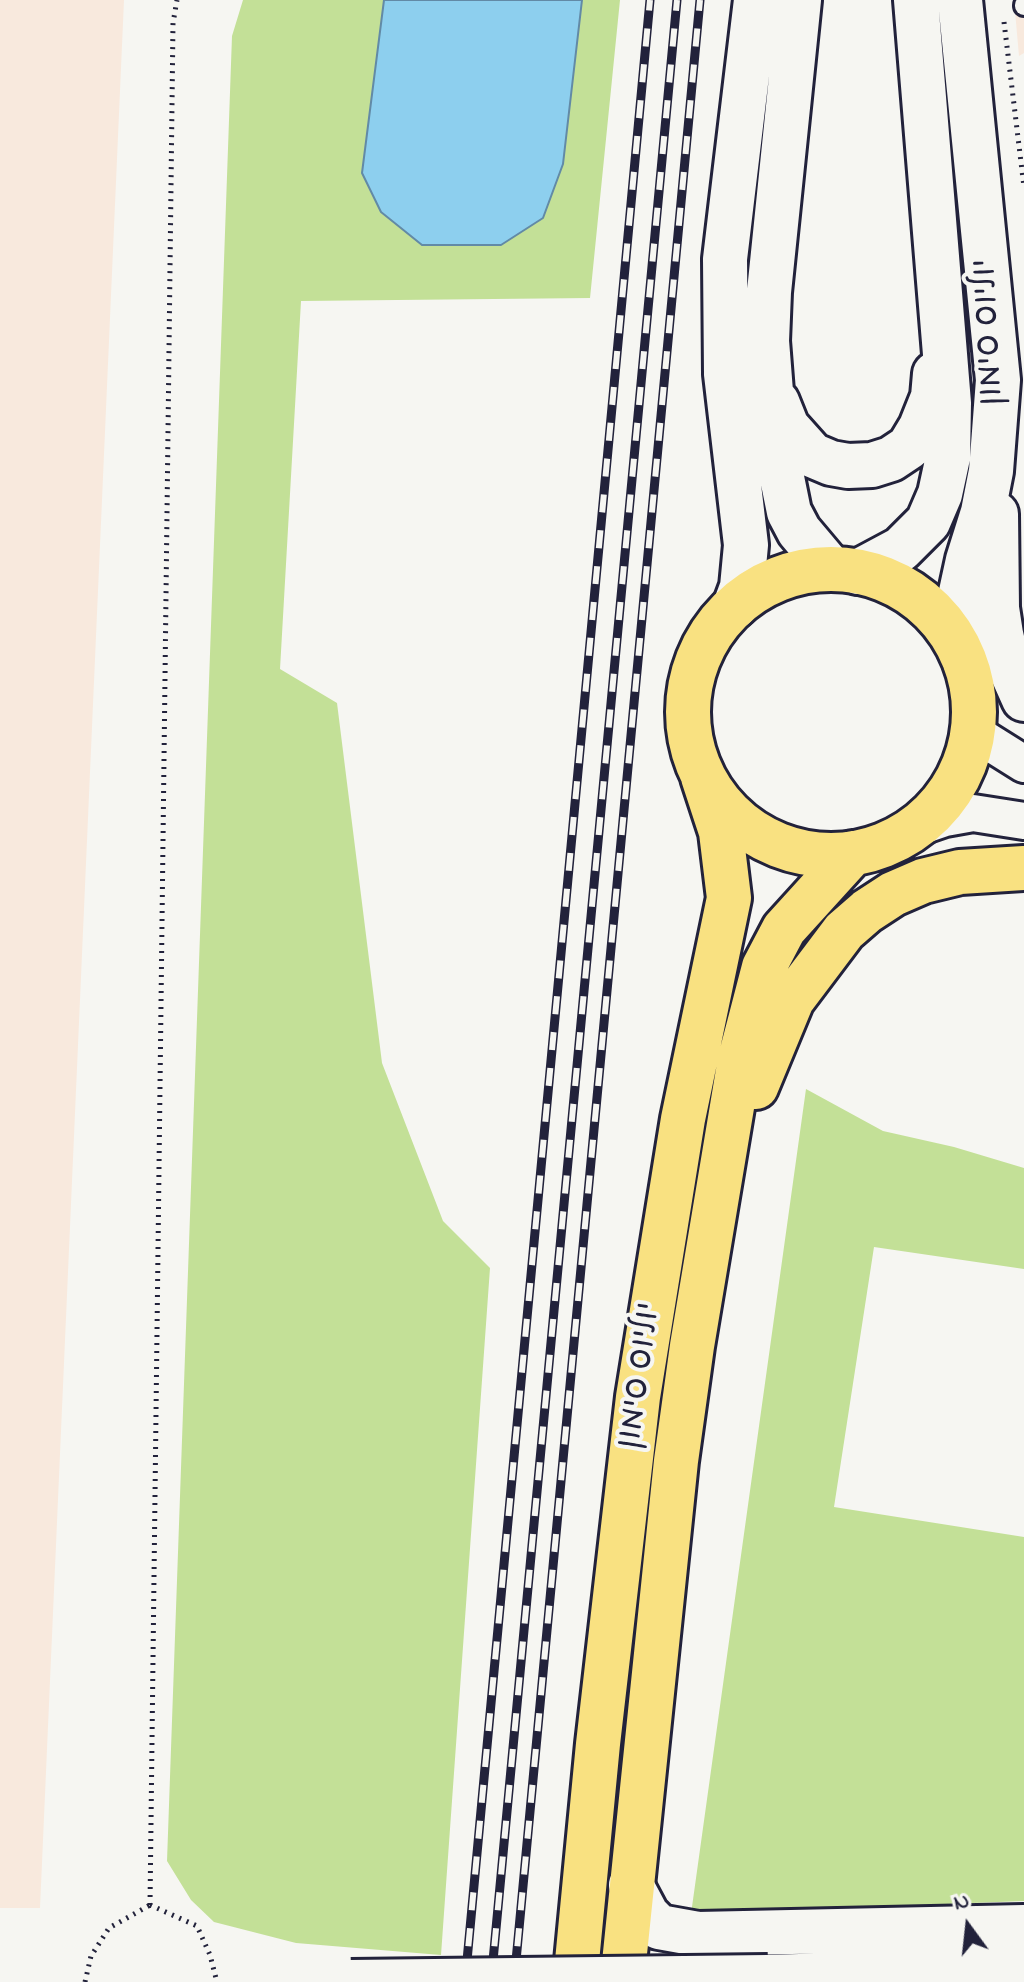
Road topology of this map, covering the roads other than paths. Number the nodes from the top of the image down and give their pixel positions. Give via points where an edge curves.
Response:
1 (756, 0) edge
2 (799, 0) edge
3 (916, 0) edge
4 (960, 0) edge
5 (942, 300) junction
6 (770, 385) junction
7 (996, 427) junction
8 (845, 571) junction
9 (735, 606) junction
10 (965, 661) junction
11 (1024, 699) edge
12 (973, 732) junction
13 (1024, 764) edge
14 (703, 777) junction
15 (1024, 821) edge
16 (913, 829) junction
17 (853, 853) junction
18 (1024, 868) edge
19 (716, 1203) junction
20 (631, 1885) junction
21 (1024, 1927) edge
22 (1024, 1969) edge
23 (351, 1982) edge
24 (575, 1982) edge
25 (622, 1982) edge

1 - 9 street via 725,259 726,374 746,545
2 - 6 street via 769,292
3 - 5 street, יוליוס סימון
4 - 7 street, יוליוס סימון via 995,333
5 - 6 street via 933,397 909,447 891,459 848,466 812,455 787,427
5 - 8 street, יוליוס סימון via 950,434 940,494 928,522 901,549
6 - 8 street via 789,512 799,531
7 - 10 street, יוליוס סימון via 983,512 958,606
7 - 11 street via 997,608 1007,661
8 - 9 main road via 790,575
8 - 10 main road via 890,582 928,606
9 - 14 main road via 703,648 688,699 688,726
10 - 12 main road via 972,684
12 - 13 street
12 - 16 main road via 958,777
14 - 17 main road via 729,813 766,839 809,853
14 - 24 main road, יוליוס סימון via 721,832 729,898 683,1119 638,1397
15 - 16 street via 973,813
16 - 17 main road
17 - 19 main road, יוליוס סימון via 784,929 764,967 740,1059
18 - 19 main road via 960,872 923,881 893,894 844,931 792,1000
19 - 20 main road, יוליוס סימון via 676,1461
20 - 21 street via 659,1927 698,1934
20 - 25 main road, יוליוס סימון
22 - 23 street, bridge

